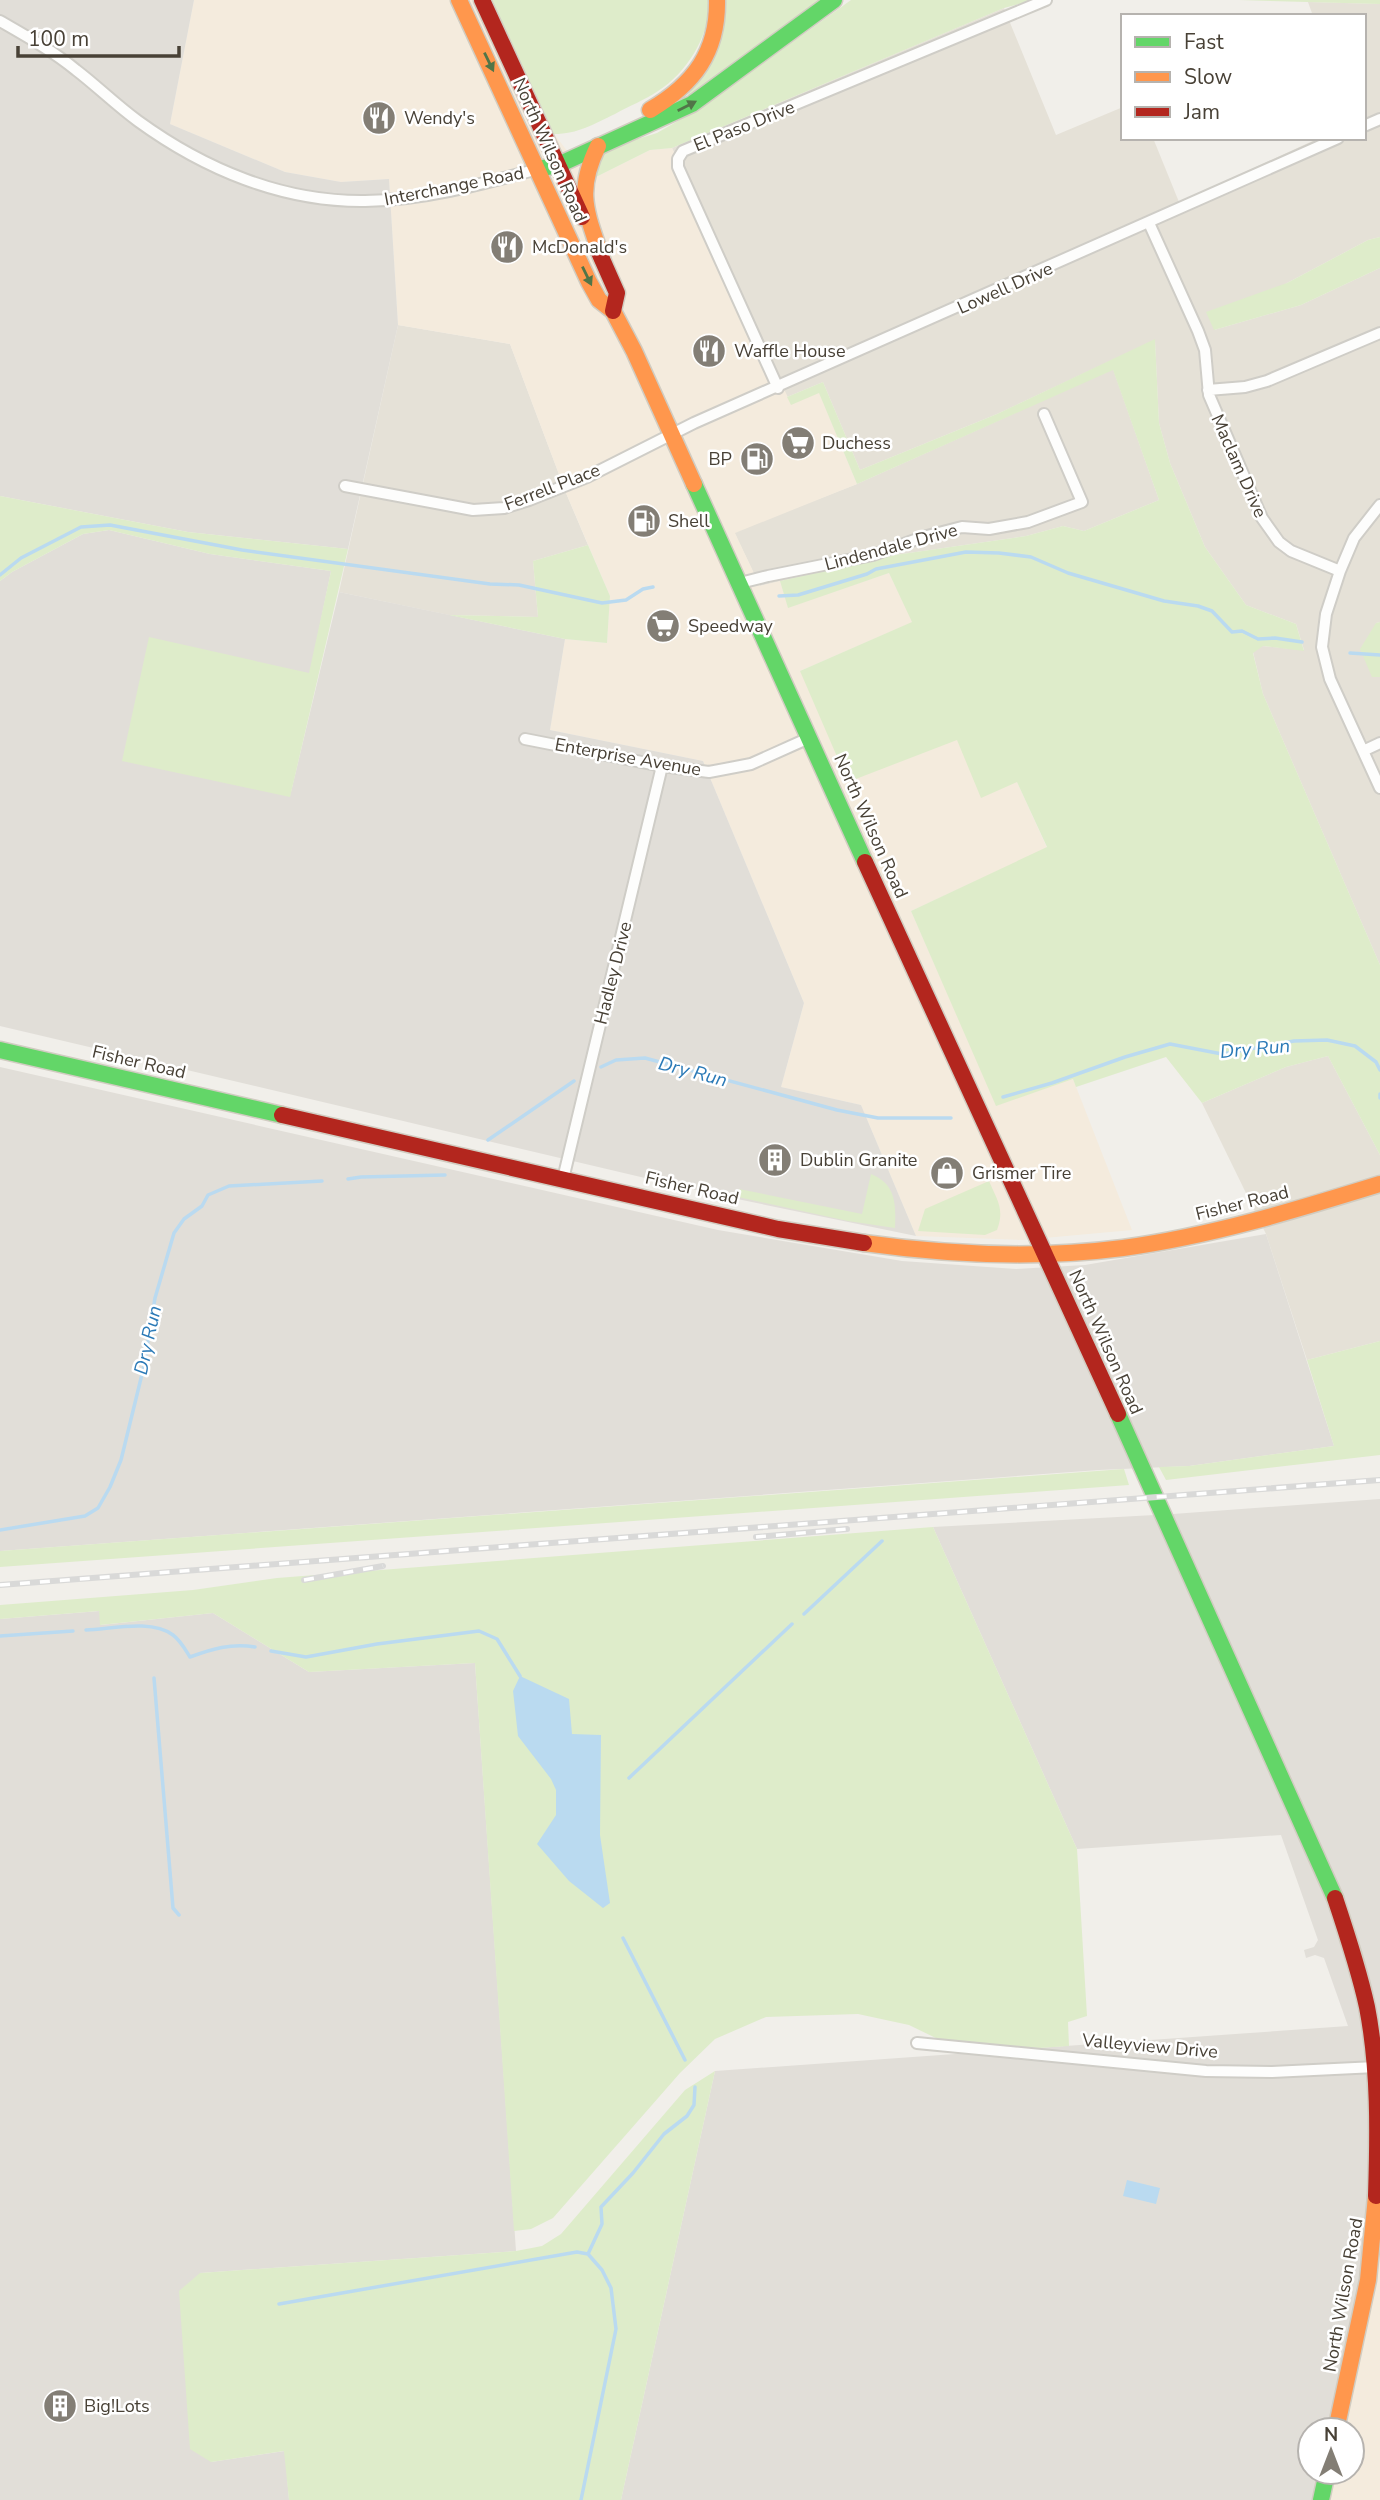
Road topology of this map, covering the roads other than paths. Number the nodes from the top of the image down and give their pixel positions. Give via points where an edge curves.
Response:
1 (459, 0) edge
2 (482, 0) edge
3 (717, 0) edge
4 (834, 0) edge
5 (1046, 0) edge
6 (0, 21) edge
7 (1334, 140) edge
8 (598, 146) junction
9 (555, 159) junction
10 (538, 169) junction
11 (1149, 223) junction
12 (602, 260) junction
13 (613, 311) junction
14 (1380, 333) edge
15 (778, 388) junction
16 (1208, 390) junction
17 (1044, 414) dead end
18 (671, 434) junction
19 (345, 486) dead end
20 (1380, 505) edge
21 (1340, 571) junction
22 (740, 583) junction
23 (809, 738) junction
24 (525, 739) dead end
25 (1380, 743) edge
26 (1363, 751) junction
27 (663, 766) junction
28 (1380, 788) edge
29 (0, 1050) edge
30 (563, 1179) junction
31 (1380, 1184) edge
32 (1045, 1253) junction
33 (917, 2043) dead end
34 (1378, 2066) edge
35 (1339, 2416) edge

1 -> 10 main road, North Wilson Road
2 - 9 main road, North Wilson Road
3 - 9 main road via 711,46 683,88
8 -> 4 main road via 692,104
5 - 15 street, El Paso Drive via 683,151 678,167
6 - 10 street, Interchange Road via 74,68 170,143 248,182 304,195 364,201 409,198
7 - 11 street, Lowell Drive
8 - 9 main road
8 - 12 main road via 583,183 587,214
9 - 10 main road
9 - 12 main road, North Wilson Road
10 -> 13 main road, North Wilson Road via 594,291
11 - 15 street, Lowell Drive
11 - 16 street, Maclam Drive via 1205,350
12 - 13 main road, North Wilson Road via 617,292
13 - 18 main road, North Wilson Road
14 - 16 street via 1267,381
15 - 18 street, Lowell Drive
16 - 21 street, Maclam Drive via 1269,530 1291,551
17 - 22 street, Lindendale Drive via 1082,502 1027,522 989,529 962,527 873,555
18 - 19 street, Ferrell Place via 587,477 504,508 473,510
18 - 22 main road, North Wilson Road
20 - 21 street via 1354,538
21 - 26 street via 1326,614 1322,647 1330,680
22 - 23 main road, North Wilson Road
23 - 27 street, Enterprise Avenue via 726,770 697,772
23 - 32 main road, North Wilson Road
24 - 27 street, Enterprise Avenue
25 - 26 street
26 - 28 street
27 - 30 street, Hadley Drive
29 - 30 main road, Fisher Road
30 - 32 main road, Fisher Road via 842,1241 931,1250
31 - 32 main road, Fisher Road via 1261,1220 1160,1241
32 - 34 main road, North Wilson Road via 1335,1897 1364,1993
33 - 34 street, Valleyview Drive via 1225,2072
34 - 35 main road, North Wilson Road via 1377,2218

